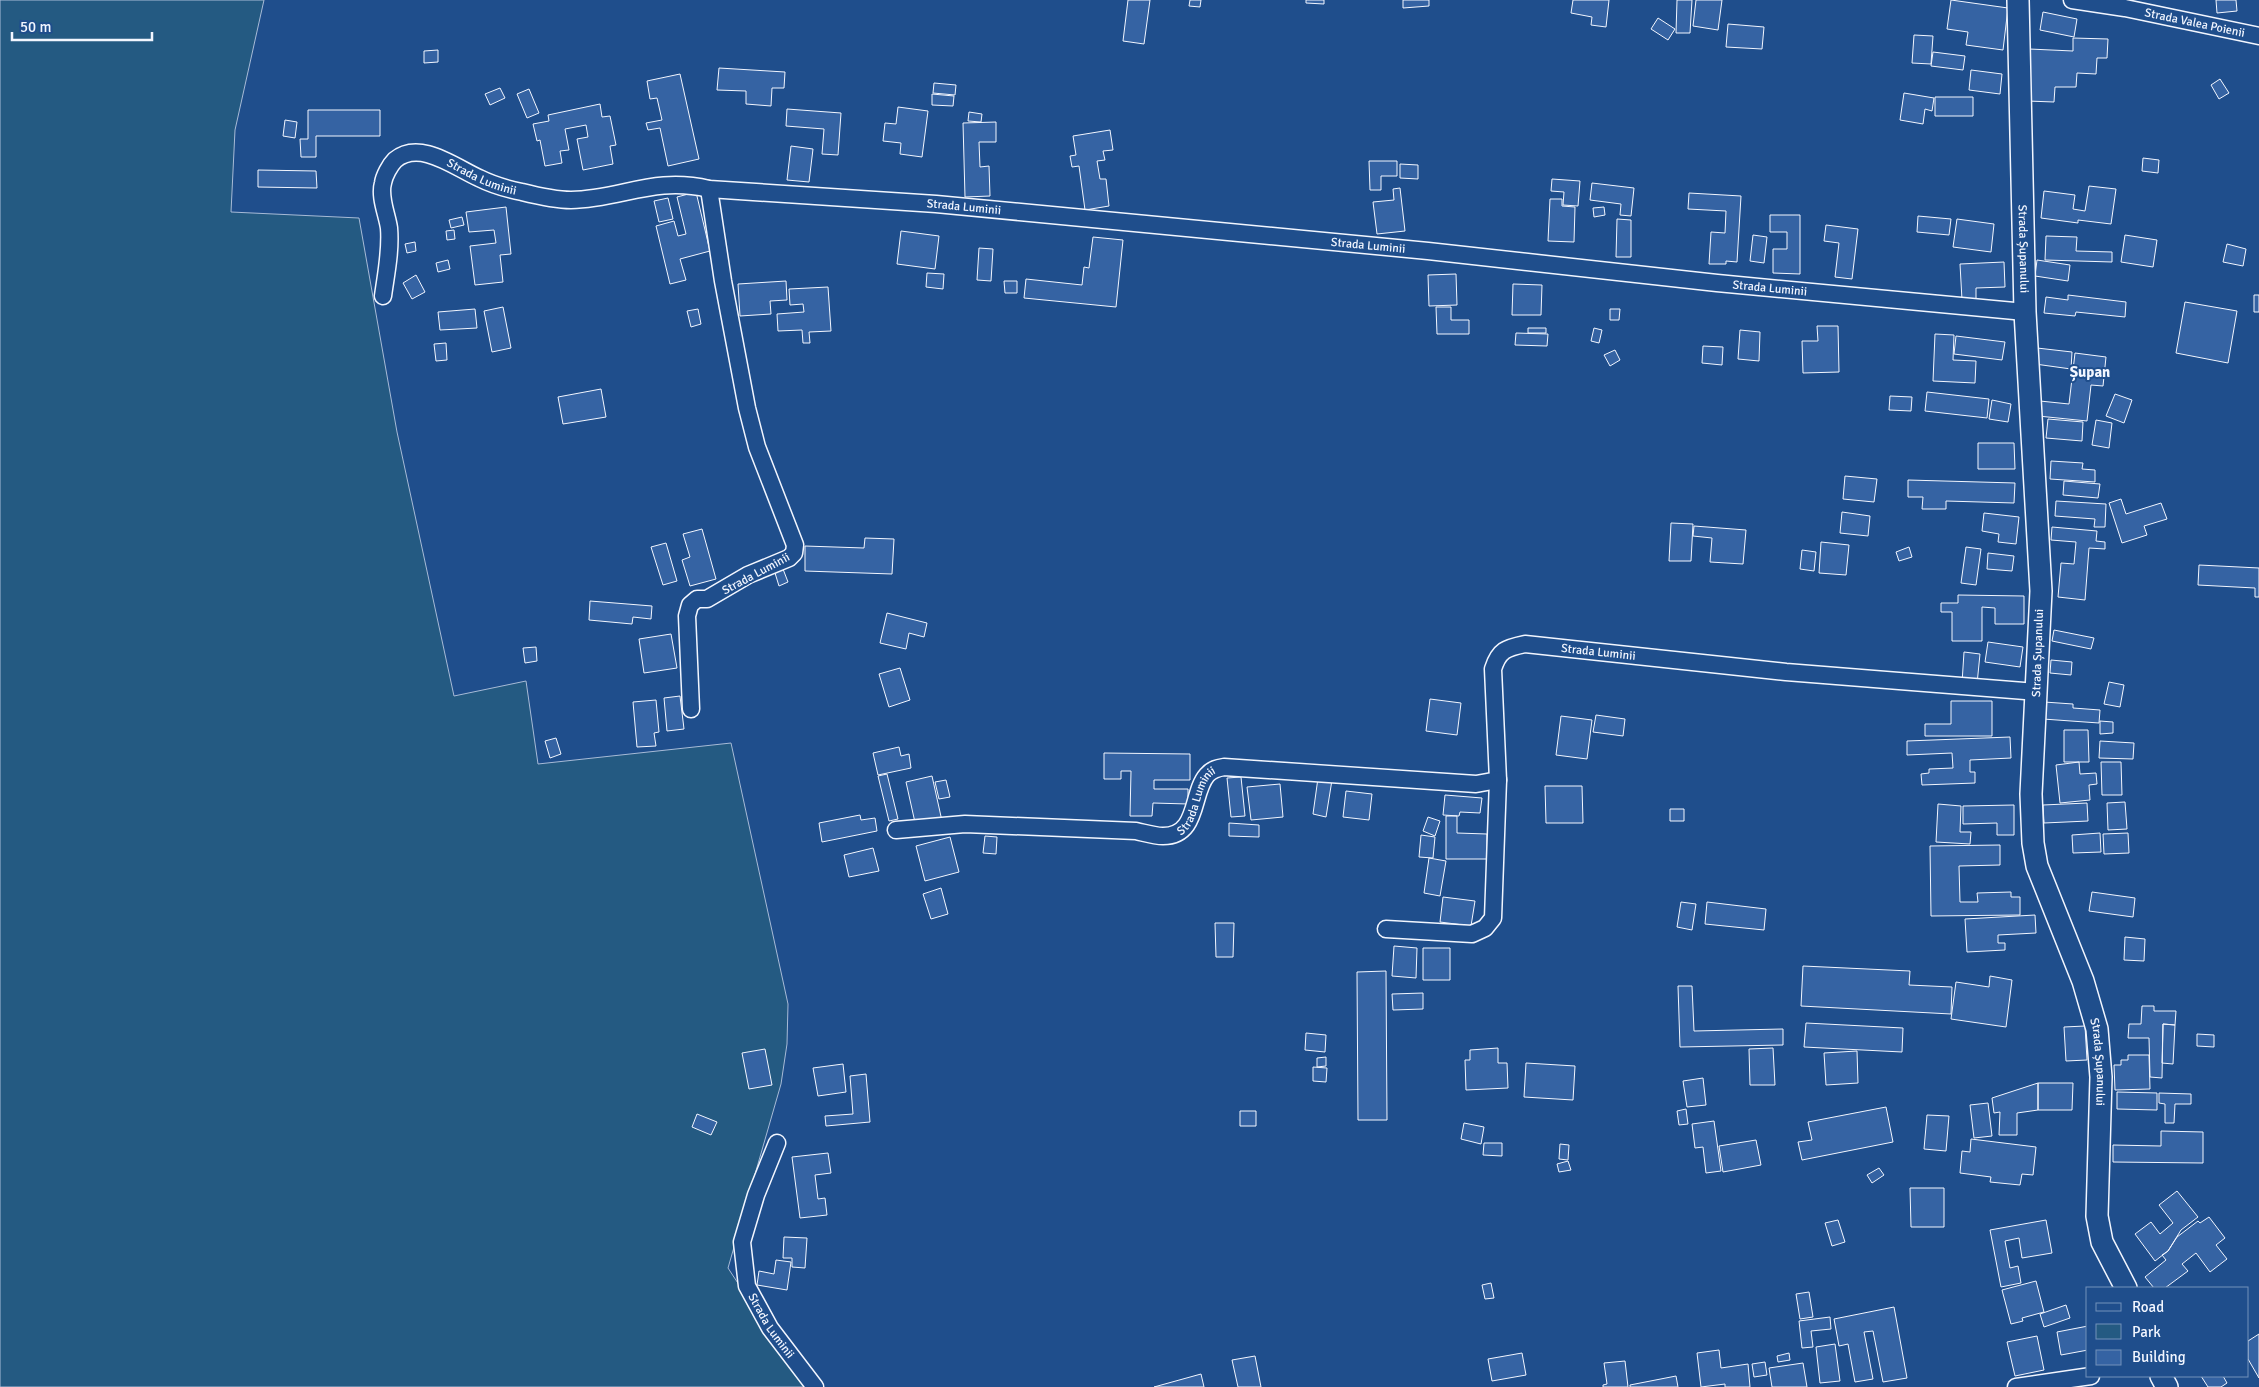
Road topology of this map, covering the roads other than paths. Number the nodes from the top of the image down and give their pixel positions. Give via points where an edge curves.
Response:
1 (2018, 0) edge
2 (2072, 0) edge
3 (2122, 4) edge
4 (2259, 36) edge
5 (709, 189) junction
6 (383, 296) dead end
7 (2025, 312) junction
8 (2037, 692) junction
9 (691, 709) dead end
10 (1498, 780) junction
11 (896, 830) dead end
12 (1386, 929) dead end
13 (777, 1143) dead end
14 (2125, 1287) edge
15 (2086, 1377) edge
16 (815, 1387) edge
17 (2016, 1387) edge

1 - 7 street, Strada Șupanului
2 - 3 street, Strada Valea Poienii
3 - 4 street, Strada Valea Poienii
5 - 6 street, Strada Luminii via 674,184 640,187 592,198 550,198 497,186 435,156 418,152 406,154 394,161 382,185 389,228 389,257
5 - 7 street, Strada Luminii via 946,205
5 - 9 street, Strada Luminii via 747,408 757,447 795,545 794,553 784,561 748,575 720,593 707,599 697,599 690,605 687,616
7 - 8 street, Strada Șupanului via 2040,562
8 - 10 street, Strada Luminii via 1786,672 1525,644 1509,647 1497,656 1493,669
8 - 14 street, Strada Șupanului via 2033,843 2037,866 2082,981 2097,1029 2101,1077 2097,1216 2102,1242
10 - 11 street, Strada Luminii via 1476,784 1224,767 1206,776 1187,825 1177,833 1164,836 1136,831 965,824
10 - 12 street, Strada Luminii via 1493,918 1485,928 1472,934
13 - 16 street, Strada Luminii via 742,1242 747,1286 770,1328
15 - 17 street

